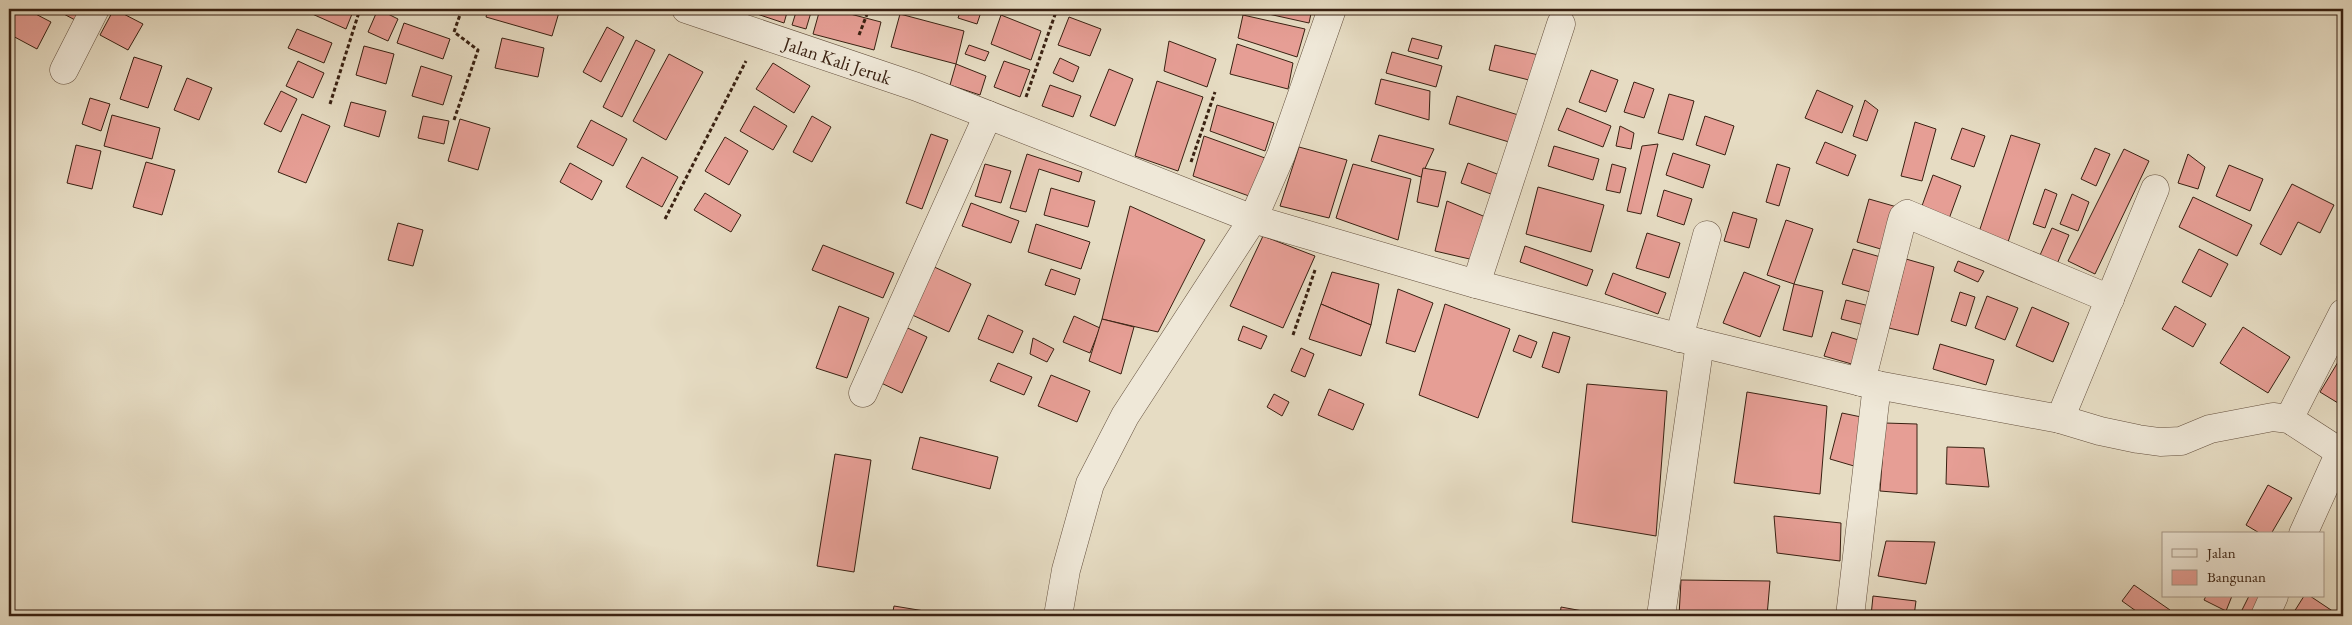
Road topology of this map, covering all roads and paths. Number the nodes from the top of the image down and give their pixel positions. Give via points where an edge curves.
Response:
1 (95, 9) edge
2 (360, 9) edge
3 (462, 9) edge
4 (686, 9) edge
5 (1057, 9) edge
6 (1332, 9) edge
7 (1561, 24) dead end
8 (760, 34) junction
9 (64, 70) dead end
10 (1215, 92) dead end
11 (330, 104) dead end
12 (988, 115) junction
13 (454, 120) dead end
14 (1016, 126) junction
15 (2155, 189) dead end
16 (1181, 191) junction
17 (665, 218) dead end
18 (1254, 219) junction
19 (1707, 236) dead end
20 (1325, 241) junction
21 (1476, 284) junction
22 (2110, 299) junction
23 (2343, 313) edge
24 (1293, 336) dead end
25 (1689, 340) junction
26 (1869, 383) junction
27 (863, 394) dead end
28 (2060, 419) junction
29 (2289, 419) junction
30 (2342, 453) edge
31 (2304, 532) edge
32 (2273, 598) edge
33 (1058, 616) edge
34 (1661, 616) edge
35 (1850, 616) edge
36 (2265, 616) edge

1 - 9 street
2 - 11 path
3 - 13 path via 454,32 478,50
4 - 8 street, Jalan Kali Jeruk
5 - 14 path
6 - 18 street via 1284,146
7 - 21 street
8 - 12 street, Jalan Kali Jeruk via 917,87
8 - 17 path
10 - 16 path
12 - 14 street, Jalan Kali Jeruk
12 - 27 street
14 - 16 street, Jalan Kali Jeruk
15 - 22 street
16 - 18 street, Jalan Kali Jeruk
18 - 20 street, Jalan Kali Jeruk
18 - 33 street via 1125,416 1090,484 1066,570
19 - 25 street
20 - 21 street, Jalan Kali Jeruk
20 - 24 path
21 - 25 street, Jalan Kali Jeruk
22 - 26 street via 1907,214 1901,224
22 - 28 street
23 - 29 street
25 - 26 street, Jalan Kali Jeruk
25 - 34 street
26 - 28 street, Jalan Kali Jeruk
26 - 35 street
28 - 29 street, Jalan Kali Jeruk via 2100,431 2160,442 2180,442 2210,429 2253,419
29 - 30 street
30 - 31 street
32 - 36 street

